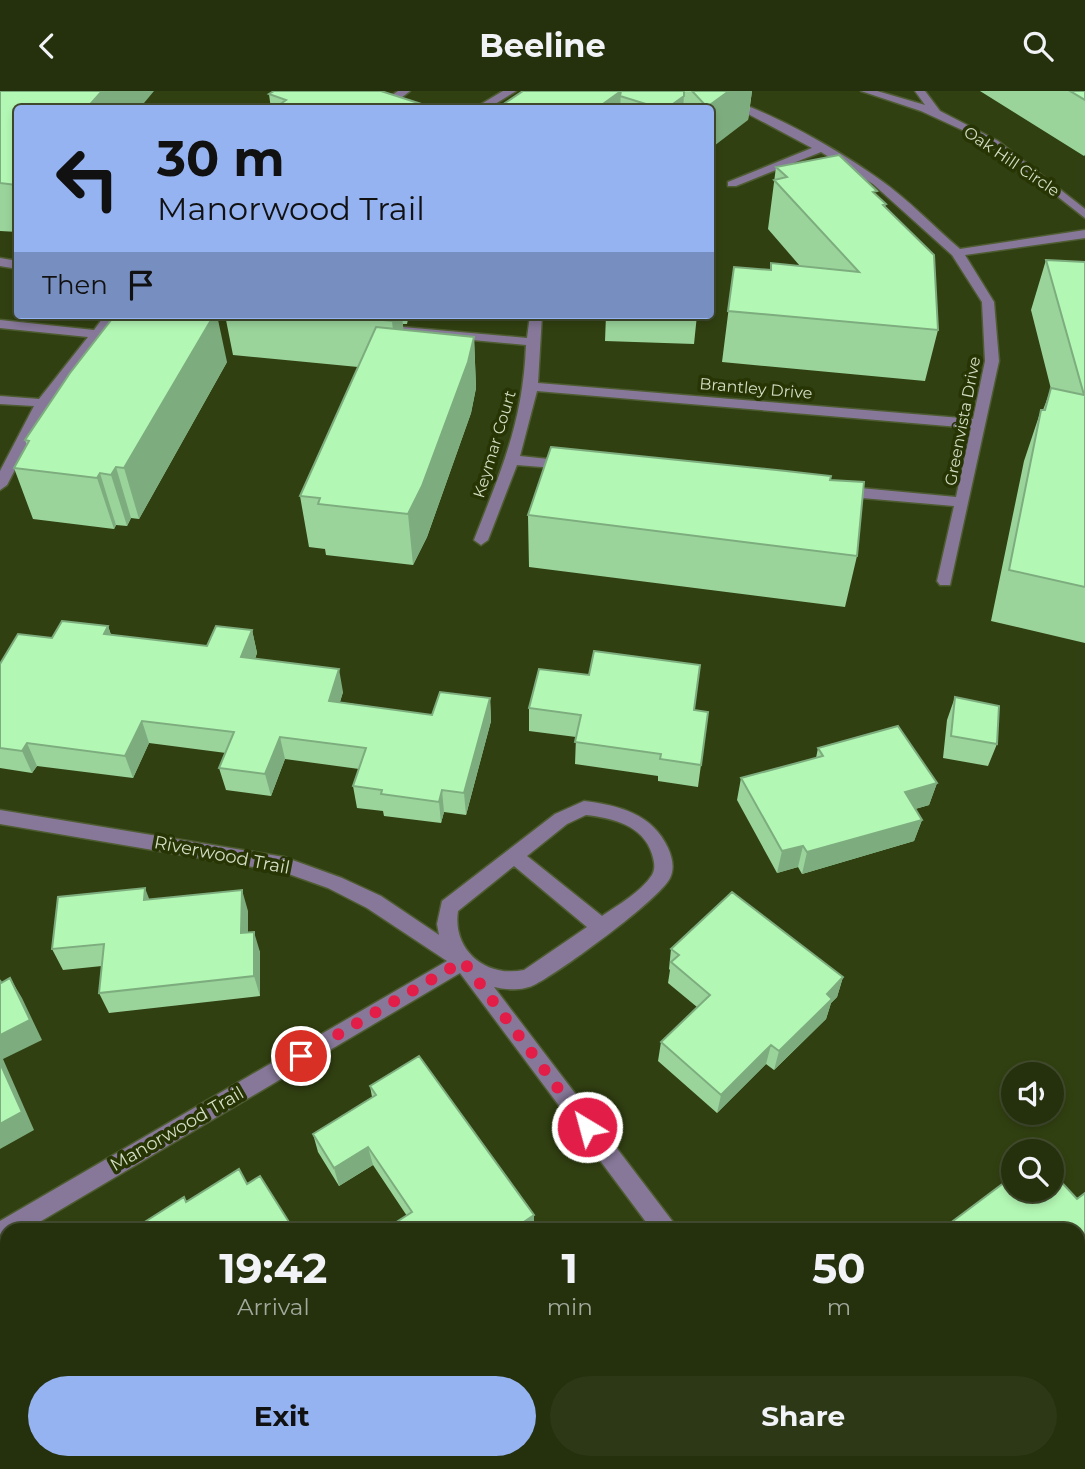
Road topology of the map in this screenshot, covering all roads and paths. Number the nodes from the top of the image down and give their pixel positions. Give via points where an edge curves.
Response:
1 (405, 91) edge
2 (511, 91) edge
3 (692, 91) edge
4 (866, 91) edge
5 (920, 91) edge
6 (410, 105) edge
7 (485, 105) edge
8 (935, 112) junction
9 (821, 148) junction
10 (732, 184) dead end
11 (1085, 215) edge
12 (1085, 234) edge
13 (957, 253) junction
14 (108, 319) edge
15 (535, 319) edge
16 (0, 324) edge
17 (395, 329) edge
18 (95, 334) junction
19 (530, 342) junction
20 (531, 386) junction
21 (0, 400) edge
22 (43, 404) junction
23 (978, 425) junction
24 (512, 460) junction
25 (580, 466) edge
26 (0, 485) edge
27 (825, 489) edge
28 (961, 502) junction
29 (481, 540) dead end
30 (945, 581) dead end
31 (0, 817) edge
32 (515, 856) junction
33 (600, 926) junction
34 (463, 961) junction
35 (17, 1223) edge
36 (660, 1223) edge

1 - 6 street via 387,98
2 - 7 street
3 - 9 street, Greenvista Drive via 741,106
4 - 8 street, Oak Hill Circle
5 - 8 street, Oak Hill Circle
8 - 11 street, Oak Hill Circle via 1044,179
9 - 10 street
9 - 13 street, Greenvista Drive via 877,182
12 - 13 street
13 - 23 street, Greenvista Drive via 988,302 992,361
14 - 18 street
15 - 19 street, Keymar Court
16 - 18 street
17 - 19 street
18 - 22 street
19 - 20 street, Keymar Court
20 - 23 street, Brantley Drive
20 - 24 street, Keymar Court
21 - 22 street
22 - 26 street
23 - 28 street, Greenvista Drive
24 - 25 street
24 - 29 street, Keymar Court
27 - 28 street
28 - 30 street, Greenvista Drive
31 - 34 street, Riverwood Trail via 284,865 374,902
32 - 33 street
32 - 33 street via 561,819 584,808 603,809 642,824 664,863 662,875
32 - 34 street via 449,907 444,920 446,938
33 - 34 street via 516,983 493,979
34 - 35 street, Manorwood Trail
34 - 36 street, Riverwood Trail

